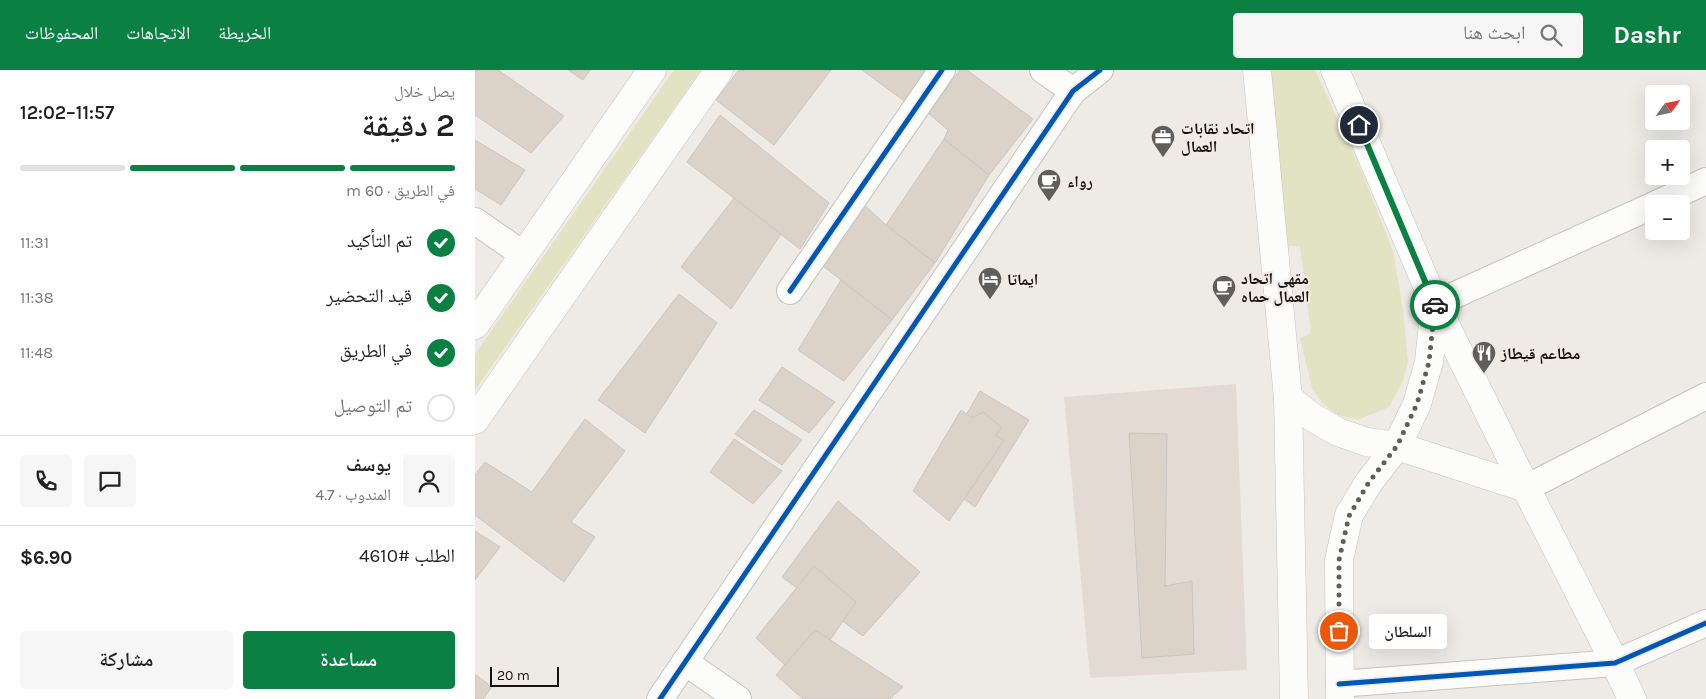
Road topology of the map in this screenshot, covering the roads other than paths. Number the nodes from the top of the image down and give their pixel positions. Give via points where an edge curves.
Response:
1 (652, 70) edge
2 (719, 70) edge
3 (942, 70) edge
4 (1043, 70) edge
5 (1100, 70) edge
6 (1257, 70) edge
7 (1337, 71) edge
8 (1073, 91) junction
9 (1706, 181) edge
10 (1675, 195) edge
11 (1645, 209) edge
12 (475, 221) edge
13 (524, 255) junction
14 (789, 291) dead end
15 (1435, 304) junction
16 (475, 325) edge
17 (1706, 396) edge
18 (1288, 398) junction
19 (475, 420) edge
20 (1397, 446) junction
21 (1526, 488) junction
22 (1706, 623) edge
23 (685, 662) junction
24 (1615, 663) junction
25 (1339, 692) edge
26 (660, 699) edge
27 (738, 699) edge
28 (1294, 699) edge
29 (1632, 699) edge

1 - 13 main road
2 - 19 main road
3 - 14 street
4 - 8 street
5 - 8 street
6 - 18 main road
7 - 15 main road
8 - 23 street
9 - 10 street
11 - 15 street
12 - 13 street
13 - 16 main road
15 - 20 main road via 1429,362 1417,404
15 - 21 main road
17 - 21 street
18 - 20 main road via 1339,432 1367,442
18 - 28 main road
20 - 21 main road
20 - 25 main road via 1369,482 1349,516 1339,560
21 - 24 main road
22 - 24 street
23 - 26 street
23 - 27 street
24 - 25 street
24 - 29 main road

